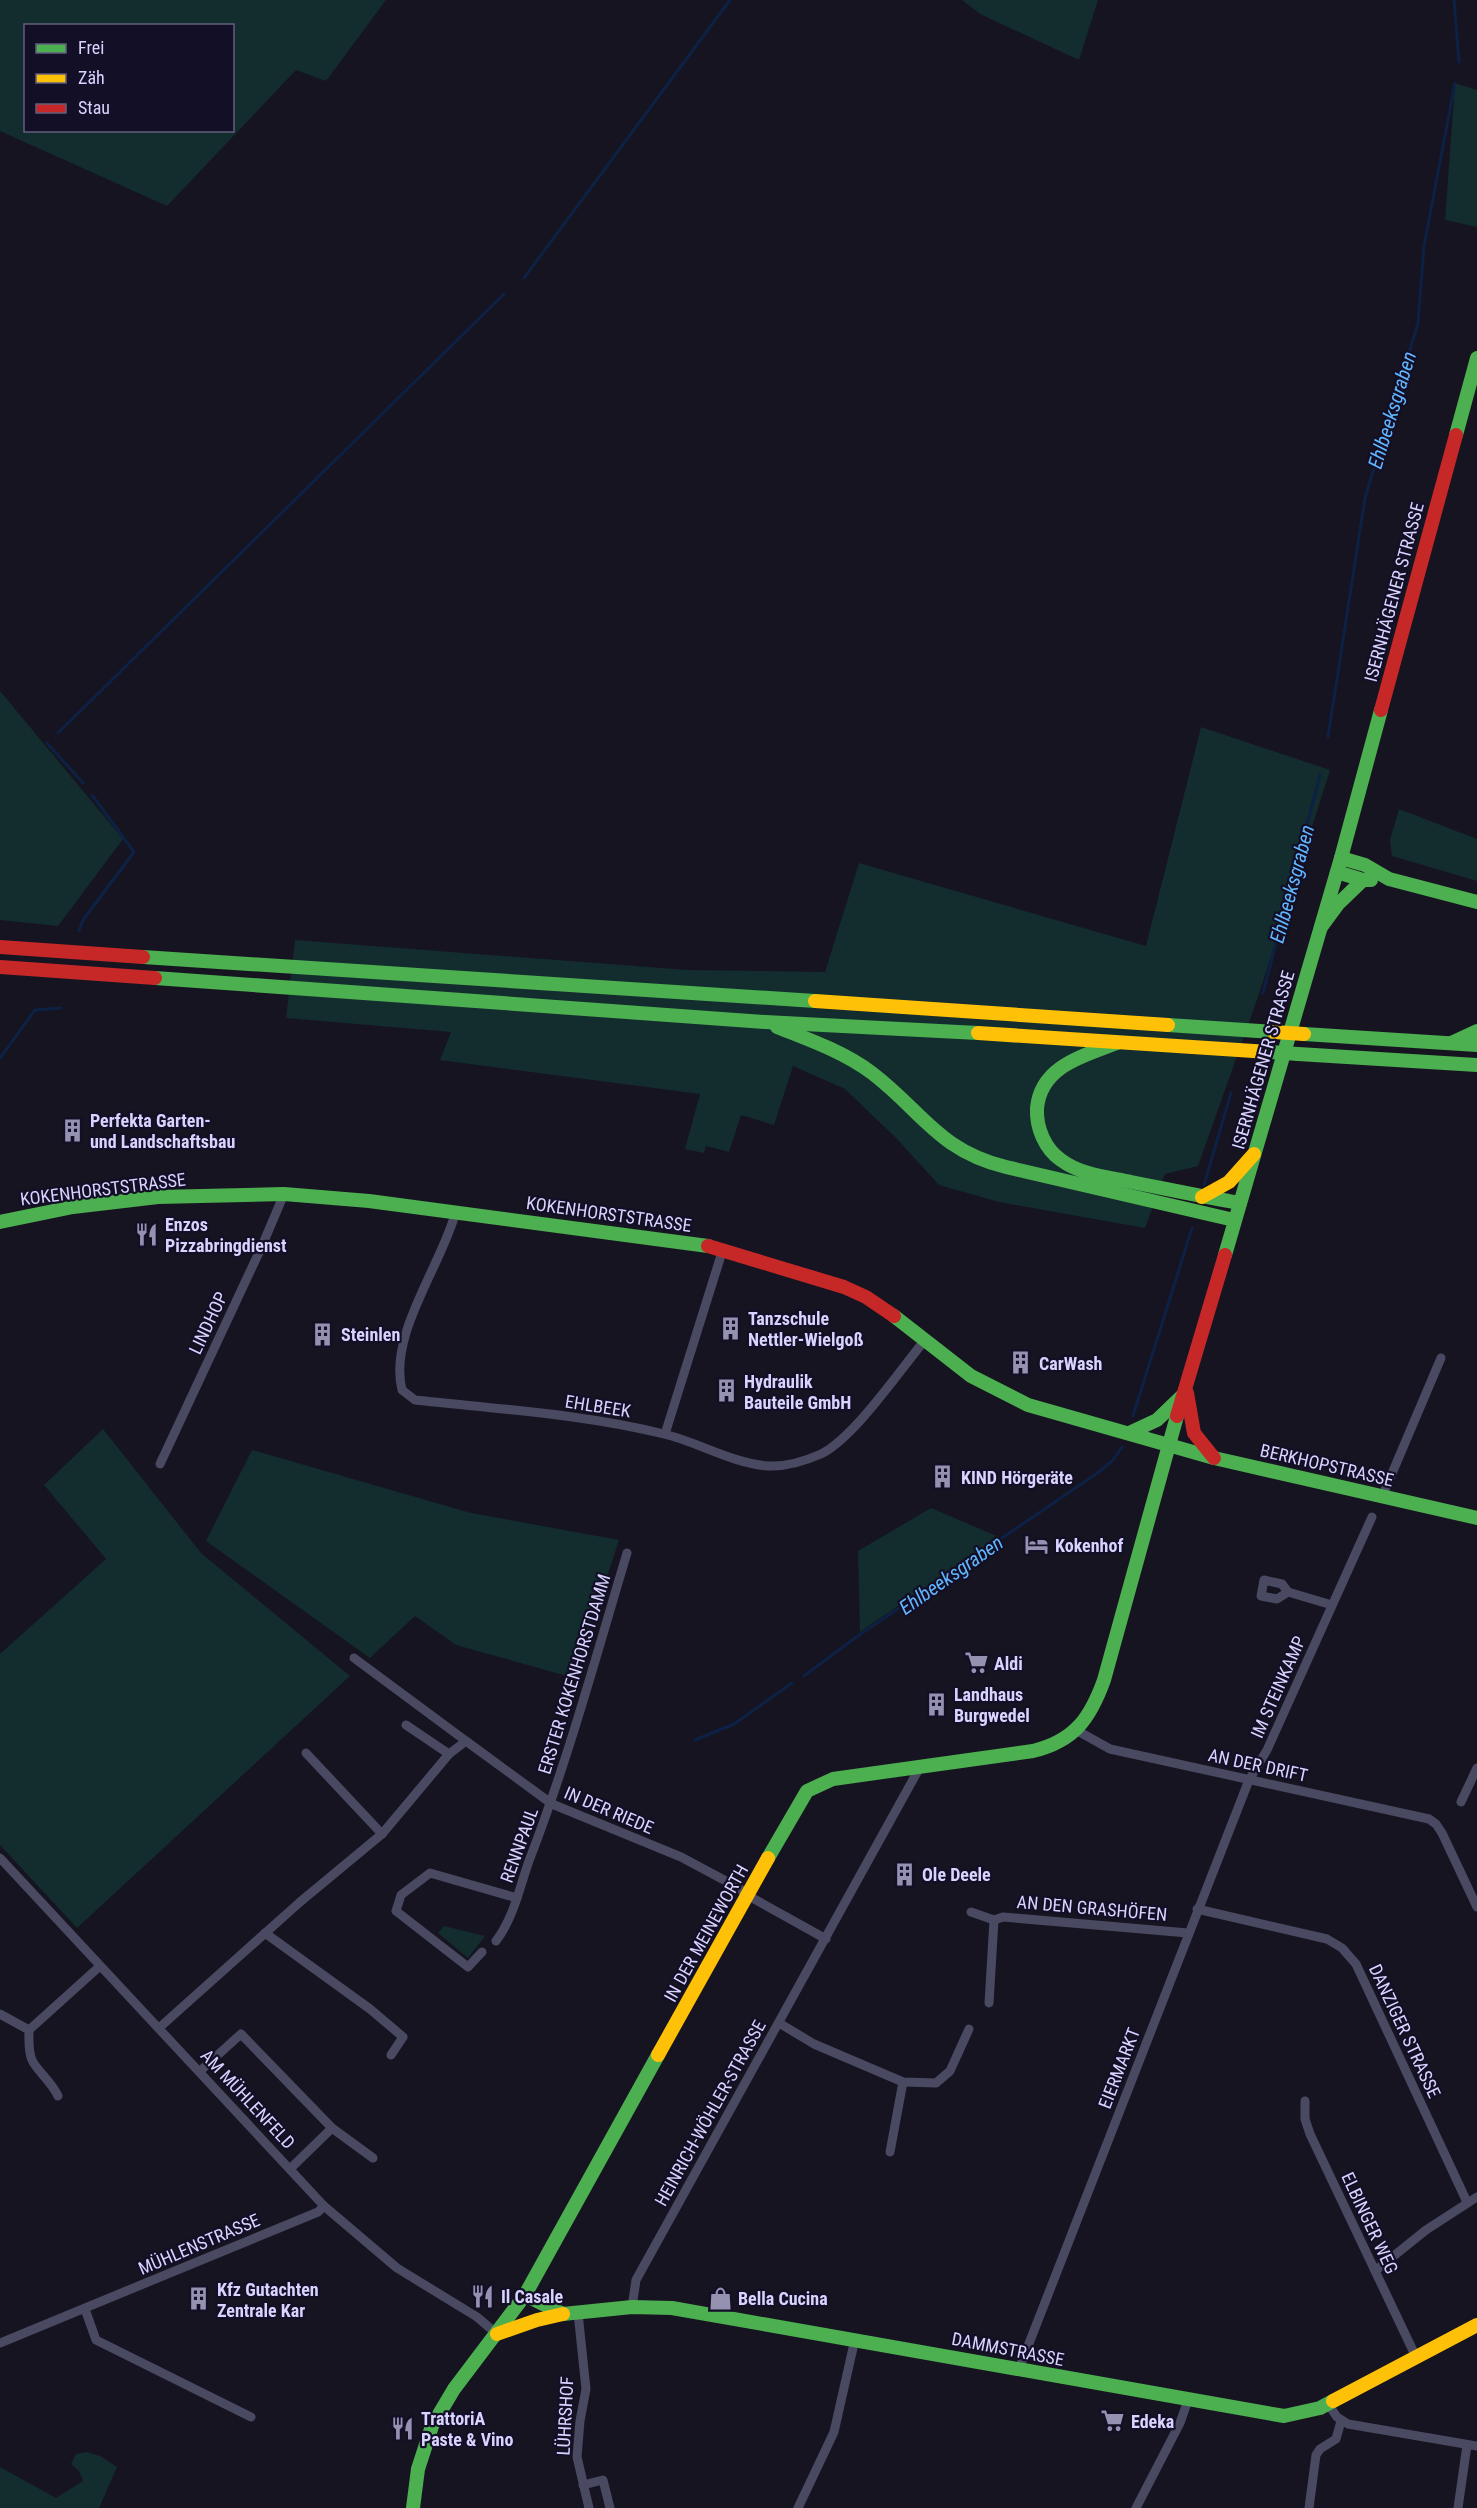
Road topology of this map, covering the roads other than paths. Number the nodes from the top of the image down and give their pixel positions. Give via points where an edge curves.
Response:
1 (1477, 358) edge
2 (1341, 858) junction
3 (1337, 872) junction
4 (1389, 879) junction
5 (1363, 880) junction
6 (1477, 902) edge
7 (1321, 927) junction
8 (0, 947) edge
9 (0, 967) edge
10 (765, 1022) junction
11 (1477, 1031) edge
12 (1124, 1041) junction
13 (1450, 1043) junction
14 (1477, 1045) edge
15 (1477, 1065) edge
16 (1254, 1154) junction
17 (284, 1194) junction
18 (1202, 1197) junction
19 (1240, 1203) junction
20 (456, 1211) junction
21 (1234, 1220) junction
22 (0, 1222) edge
23 (723, 1249) junction
24 (925, 1340) junction
25 (1441, 1358) dead end
26 (1185, 1391) junction
27 (1129, 1433) junction
28 (665, 1434) junction
29 (1169, 1444) junction
30 (1214, 1458) junction
31 (160, 1464) dead end
32 (1382, 1497) junction
33 (1372, 1517) dead end
34 (1477, 1518) edge
35 (627, 1553) dead end
36 (1288, 1592) dead end
37 (1332, 1605) junction
38 (354, 1658) dead end
39 (406, 1725) dead end
40 (1076, 1730) junction
41 (466, 1741) junction
42 (306, 1753) dead end
43 (449, 1754) junction
44 (920, 1767) junction
45 (1477, 1768) edge
46 (1249, 1780) junction
47 (1461, 1802) dead end
48 (552, 1804) junction
49 (382, 1834) junction
50 (0, 1858) edge
51 (747, 1895) junction
52 (517, 1898) junction
53 (1477, 1907) edge
54 (1197, 1909) junction
55 (971, 1912) dead end
56 (994, 1920) junction
57 (1188, 1933) junction
58 (266, 1934) junction
59 (826, 1939) junction
60 (496, 1941) dead end
61 (482, 1952) dead end
62 (100, 1966) junction
63 (989, 2002) dead end
64 (0, 2014) edge
65 (779, 2023) junction
66 (159, 2028) junction
67 (969, 2029) dead end
68 (28, 2030) junction
69 (391, 2055) dead end
70 (200, 2071) junction
71 (903, 2082) junction
72 (58, 2096) dead end
73 (1305, 2101) dead end
74 (332, 2128) junction
75 (890, 2152) dead end
76 (373, 2158) dead end
77 (290, 2169) junction
78 (1477, 2197) edge
79 (1467, 2202) junction
80 (324, 2206) junction
81 (1375, 2271) junction
82 (525, 2295) junction
83 (632, 2307) junction
84 (85, 2309) junction
85 (578, 2313) junction
86 (563, 2314) junction
87 (1477, 2325) edge
88 (497, 2334) junction
89 (855, 2339) junction
90 (0, 2343) edge
91 (1416, 2357) junction
92 (1019, 2369) junction
93 (1188, 2400) junction
94 (1328, 2404) junction
95 (251, 2417) dead end
96 (1341, 2421) junction
97 (1472, 2446) edge
98 (583, 2485) junction
99 (413, 2508) edge
100 (589, 2508) edge
101 (610, 2508) edge
102 (798, 2508) edge
103 (1136, 2508) edge
104 (1309, 2508) edge
105 (1458, 2508) edge

1 - 2 main road, ISERNHÄGENER STRASSE
2 - 3 main road, ISERNHÄGENER STRASSE
2 - 4 main road
3 - 5 main road
3 - 7 main road, ISERNHÄGENER STRASSE
4 - 5 main road
4 - 6 main road
5 - 7 main road
7 - 16 main road, ISERNHÄGENER STRASSE
8 - 13 main road, bridge
9 - 10 main road
10 - 12 main road
10 - 21 main road via 826,1045 862,1065 944,1138 973,1156
11 - 13 main road
12 - 15 main road, bridge
12 - 18 main road via 1073,1058 1049,1077 1037,1103 1043,1140 1055,1156 1072,1167
13 - 14 main road
16 - 18 main road via 1229,1182
16 - 19 main road, ISERNHÄGENER STRASSE
17 - 20 main road, KOKENHORSTSTRASSE
17 - 22 main road, KOKENHORSTSTRASSE via 158,1197
17 - 31 street, LINDHOP
18 - 19 main road
19 - 21 main road, ISERNHÄGENER STRASSE
20 - 23 main road, KOKENHORSTSTRASSE
20 - 28 street, EHLBEEK via 411,1314 400,1364 402,1390 415,1400 593,1421
21 - 26 main road, ISERNHÄGENER STRASSE
23 - 24 main road, KOKENHORSTSTRASSE via 844,1287 881,1306
23 - 28 street
24 - 27 main road, KOKENHORSTSTRASSE via 971,1376 1011,1398 1044,1411
24 - 28 street, EHLBEEK via 847,1435 823,1453 799,1462 767,1466 741,1461
25 - 32 street
26 - 27 main road via 1157,1420
26 - 29 main road, ISERNHÄGENER STRASSE
26 - 30 main road via 1194,1433
27 - 29 main road, KOKENHORSTSTRASSE
29 - 30 main road, BERKHOPSTRASSE
29 - 40 main road, ISERNHÄGENER STRASSE via 1099,1695
30 - 32 main road, BERKHOPSTRASSE
32 - 34 main road, BERKHOPSTRASSE
33 - 37 street, IM STEINKAMP
35 - 48 street, ERSTER KOKENHORSTDAMM
36 - 37 street
37 - 46 street, IM STEINKAMP via 1267,1750
38 - 41 street, IN DER RIEDE
39 - 43 street
40 - 44 main road, IN DER MEINEWORTH via 1050,1746
40 - 46 street, AN DER DRIFT via 1110,1749
41 - 43 street
41 - 48 street, IN DER RIEDE
42 - 49 street
43 - 49 street
44 - 51 main road, IN DER MEINEWORTH via 833,1779 807,1791
44 - 59 street, HEINRICH-WÖHLER-STRASSE
45 - 47 street
46 - 53 street, AN DER DRIFT via 1429,1819 1436,1824
46 - 54 street, EIERMARKT
48 - 51 street, IN DER RIEDE via 681,1857
48 - 52 street, RENNPAUL
49 - 58 street
50 - 62 street, AM MÜHLENFELD
51 - 59 street
51 - 82 main road, IN DER MEINEWORTH
52 - 60 street, RENNPAUL via 507,1927
52 - 61 street, RENNPAUL via 430,1873 401,1895 396,1911 468,1967
54 - 57 street, EIERMARKT
54 - 79 street, DANZIGER STRASSE via 1327,1939 1342,1948 1356,1964
55 - 56 street, AN DEN GRASHÖFEN
56 - 57 street, AN DEN GRASHÖFEN via 1003,1917
56 - 63 street, AN DEN GRASHÖFEN
57 - 92 street, EIERMARKT
58 - 66 street
58 - 69 street via 403,2037
59 - 65 street, HEINRICH-WÖHLER-STRASSE
62 - 66 street, AM MÜHLENFELD
62 - 68 street
64 - 68 street
65 - 71 street via 814,2044
65 - 83 street, HEINRICH-WÖHLER-STRASSE via 636,2280
66 - 70 street, AM MÜHLENFELD
67 - 71 street via 950,2071 936,2083
68 - 72 street via 33,2061
70 - 74 street via 241,2034
70 - 77 street, AM MÜHLENFELD
71 - 75 street
73 - 81 street, ELBINGER WEG via 1310,2133
74 - 76 street
74 - 77 street
77 - 80 street, AM MÜHLENFELD
78 - 79 street
79 - 81 street
80 - 84 street, MÜHLENSTRASSE via 318,2212
80 - 88 street, AM MÜHLENFELD via 397,2268 477,2317
81 - 91 street, ELBINGER WEG
82 - 86 main road
82 - 88 main road, IN DER MEINEWORTH
83 - 85 main road, DAMMSTRASSE
83 - 89 main road, DAMMSTRASSE via 672,2308
84 - 90 street, MÜHLENSTRASSE
84 - 95 street via 96,2340
85 - 86 main road, DAMMSTRASSE
85 - 98 street, LÜHRSHOF via 586,2389 577,2457
86 - 88 main road, DAMMSTRASSE
87 - 91 main road, DAMMSTRASSE
88 - 99 main road, IN DER MEINEWORTH via 454,2389 432,2426 418,2469
89 - 92 main road, DAMMSTRASSE
89 - 102 street via 834,2432
91 - 94 main road, DAMMSTRASSE
92 - 93 main road, DAMMSTRASSE
93 - 94 main road, DAMMSTRASSE via 1284,2416
93 - 103 street
94 - 96 street
96 - 97 street
96 - 104 street via 1336,2439 1316,2455
97 - 105 street
98 - 100 street, LÜHRSHOF
98 - 101 street via 603,2480

